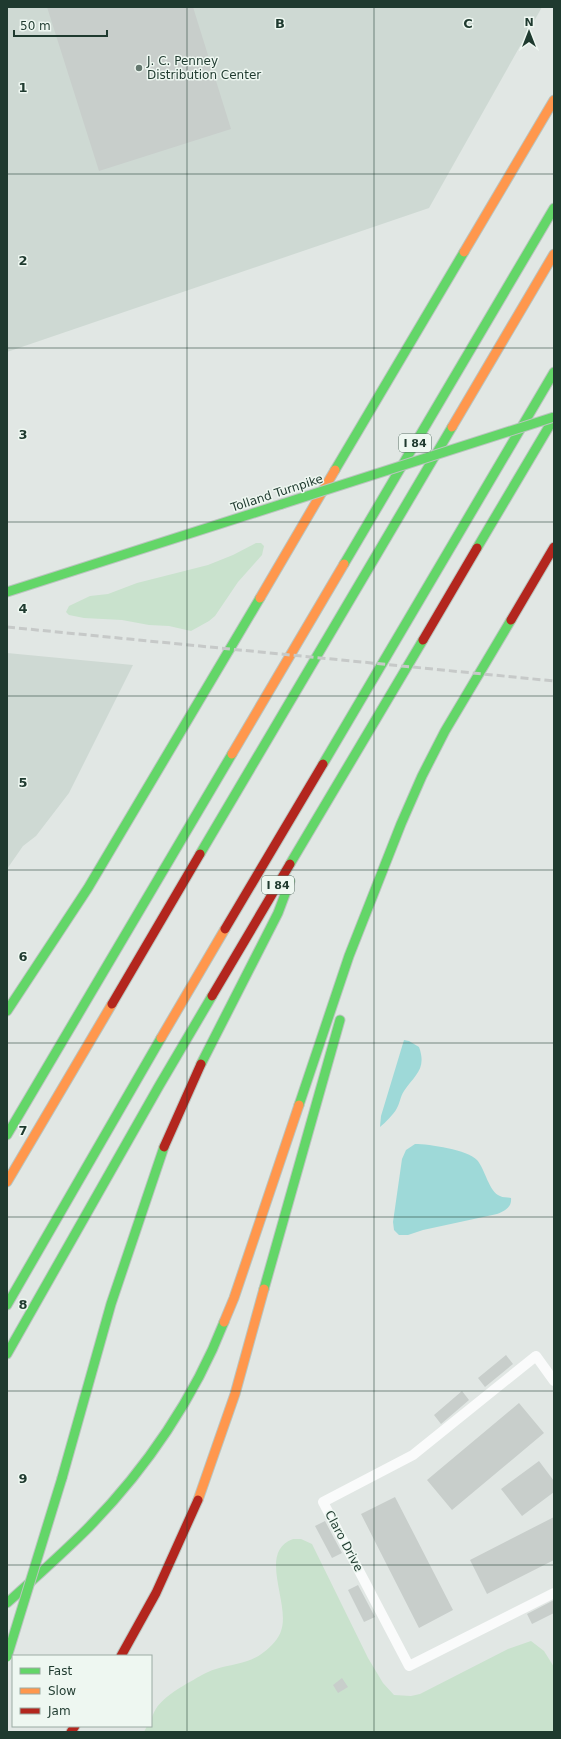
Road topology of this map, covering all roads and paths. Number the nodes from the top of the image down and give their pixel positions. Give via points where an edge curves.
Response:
1 (554, 100) edge
2 (554, 208) edge
3 (554, 254) edge
4 (554, 372) edge
5 (554, 417) edge
6 (554, 547) edge
7 (7, 592) edge
8 (298, 852) junction
9 (368, 910) junction
10 (350, 981) dead end
11 (7, 1011) edge
12 (342, 1012) dead end
13 (24, 1106) junction
14 (7, 1120) edge
15 (7, 1136) edge
16 (7, 1182) edge
17 (7, 1305) edge
18 (7, 1354) edge
19 (554, 1381) edge
20 (554, 1593) edge
21 (7, 1603) edge
22 (122, 1655) edge
23 (7, 1657) edge

1 - 11 main road via 88,888
2 - 13 main road, I 84
3 - 16 main road
4 - 17 main road via 107,1129
5 - 7 main road, Tolland Turnpike, bridge
5 - 8 main road, I 84
6 - 9 main road via 434,754 401,824
8 - 18 main road, I 84 via 129,1138
8 - 23 main road, bridge via 278,913 182,1103 160,1159 111,1304 62,1478
9 - 10 main road
9 - 21 main road via 349,956 231,1305 204,1367 168,1429 126,1485 78,1538
12 - 22 main road via 241,1372 216,1452 177,1550
13 - 14 main road
13 - 15 main road, I 84
19 - 20 street, Claro Drive via 536,1356 413,1455 323,1502 409,1666

